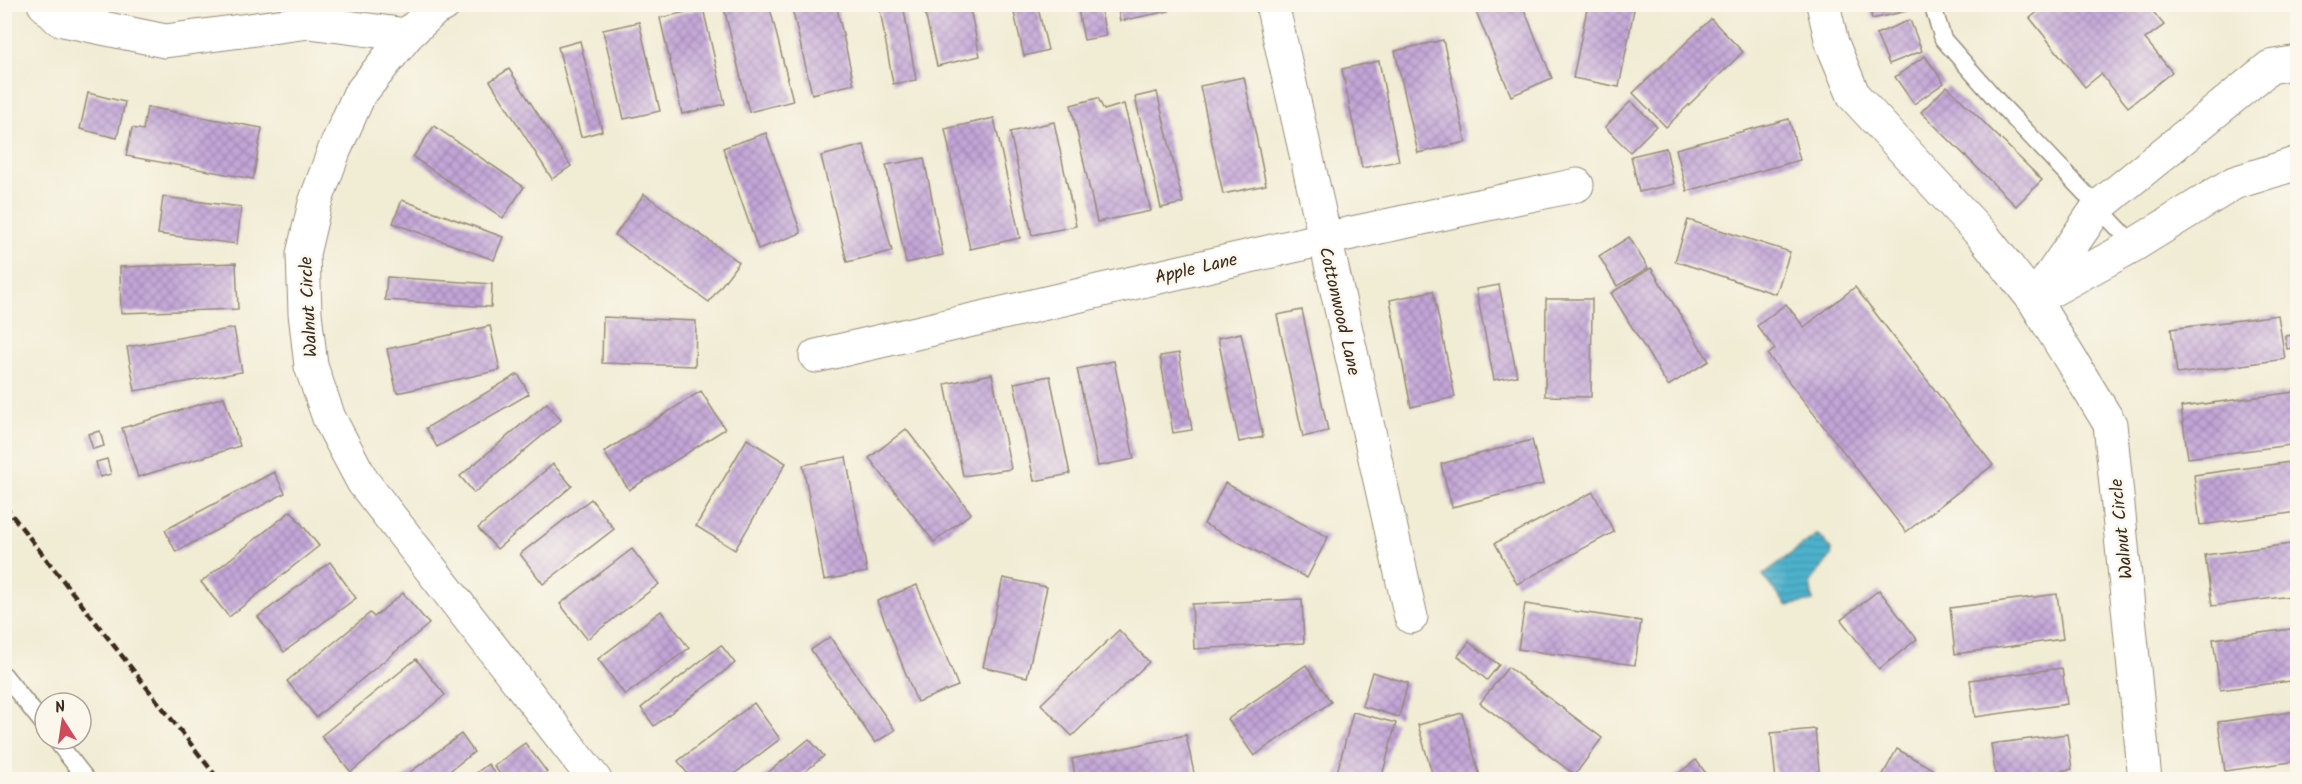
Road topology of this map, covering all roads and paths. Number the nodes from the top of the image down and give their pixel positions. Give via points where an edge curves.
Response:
1 (44, 4) edge
2 (1272, 4) edge
3 (1823, 4) edge
4 (1932, 4) edge
5 (438, 6) edge
6 (407, 35) junction
7 (2298, 62) edge
8 (2298, 163) edge
9 (1577, 185) dead end
10 (2098, 207) junction
11 (1324, 239) junction
12 (2134, 245) junction
13 (2034, 300) junction
14 (816, 356) dead end
15 (1411, 617) dead end
16 (4, 675) edge
17 (33, 711) edge
18 (64, 751) edge
19 (87, 780) edge
20 (595, 780) edge
21 (2145, 780) edge

1 - 6 street via 59,19 165,41 309,22
2 - 11 street, Cottonwood Lane
3 - 13 street, Walnut Circle via 1832,43 1854,96 1984,237
4 - 10 lane via 1943,39
5 - 6 street, Walnut Circle
6 - 20 street, Walnut Circle via 359,95 315,203 303,254 311,366 329,418 363,482
7 - 10 street via 2270,67
8 - 12 street via 2234,183
9 - 11 street, Apple Lane
10 - 12 lane
10 - 13 street
11 - 14 street, Apple Lane
11 - 15 street, Cottonwood Lane
12 - 13 street
13 - 21 street, Walnut Circle via 2110,424
16 - 17 lane
18 - 19 lane

